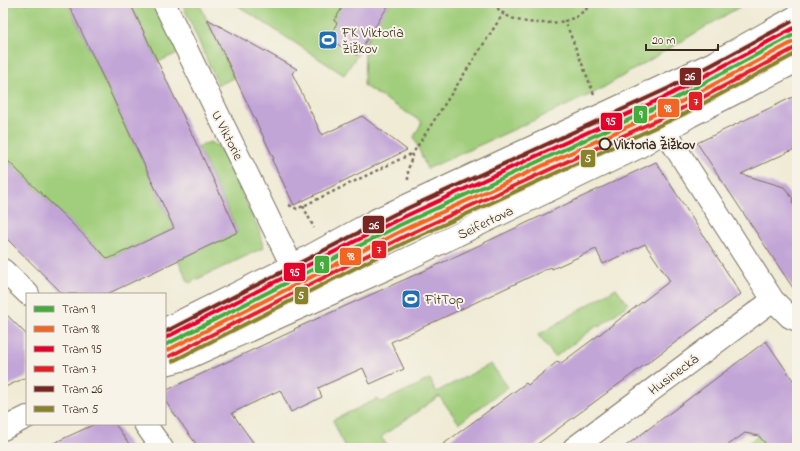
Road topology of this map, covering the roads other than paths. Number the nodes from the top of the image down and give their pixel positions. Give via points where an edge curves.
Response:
1 (164, 3) edge
2 (797, 16) edge
3 (797, 61) edge
4 (649, 92) junction
5 (667, 130) junction
6 (292, 266) junction
7 (5, 272) edge
8 (27, 293) edge
9 (773, 300) junction
10 (797, 320) edge
11 (166, 329) edge
12 (166, 364) edge
13 (26, 418) edge
14 (146, 425) edge
15 (3, 429) edge
16 (162, 448) edge
17 (574, 448) edge

1 - 6 street, U Viktorie
2 - 4 street via 711,64
3 - 5 street, Seifertova
4 - 5 street
4 - 6 street via 376,220
5 - 9 street via 675,147
5 - 12 street, Seifertova via 637,148 397,264 184,359
6 - 11 street
7 - 8 street
9 - 10 street
9 - 17 street, Husinecká
13 - 15 street
14 - 16 street

